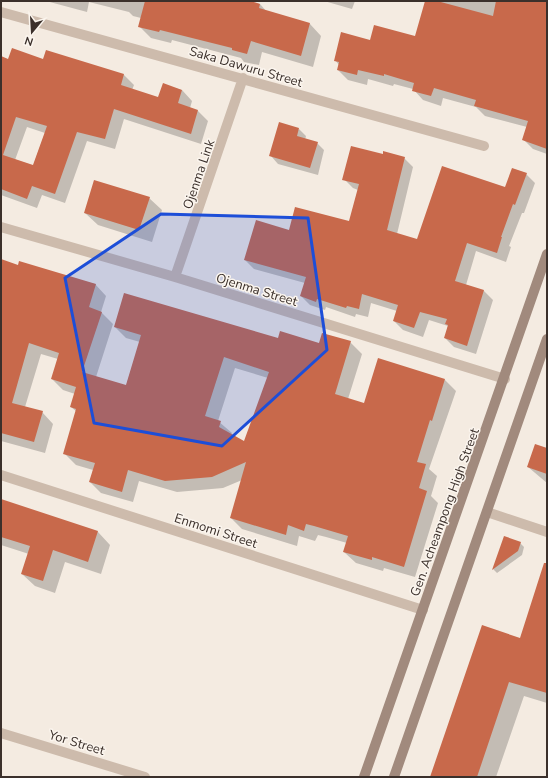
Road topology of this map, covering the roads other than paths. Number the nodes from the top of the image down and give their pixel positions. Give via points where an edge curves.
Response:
1 (1, 12) edge
2 (243, 78) junction
3 (484, 146) dead end
4 (1, 227) edge
5 (547, 254) edge
6 (175, 277) junction
7 (547, 339) edge
8 (505, 379) junction
9 (1, 475) edge
10 (486, 512) junction
11 (547, 532) edge
12 (423, 610) junction
13 (1, 733) edge
14 (145, 777) edge
15 (364, 777) edge
16 (394, 777) edge

1 - 2 street, Saka Dawuru Street
2 - 3 street, Saka Dawuru Street
2 - 6 street, Ojenma Link
4 - 6 street, Ojenma Street
5 - 8 main road, Gen. Acheampong High Street
6 - 8 street, Ojenma Street
7 - 10 main road
8 - 12 main road, Gen. Acheampong High Street
9 - 12 street, Enmomi Street
10 - 11 street
10 - 16 main road
12 - 15 main road, Gen. Acheampong High Street
13 - 14 street, Yor Street

